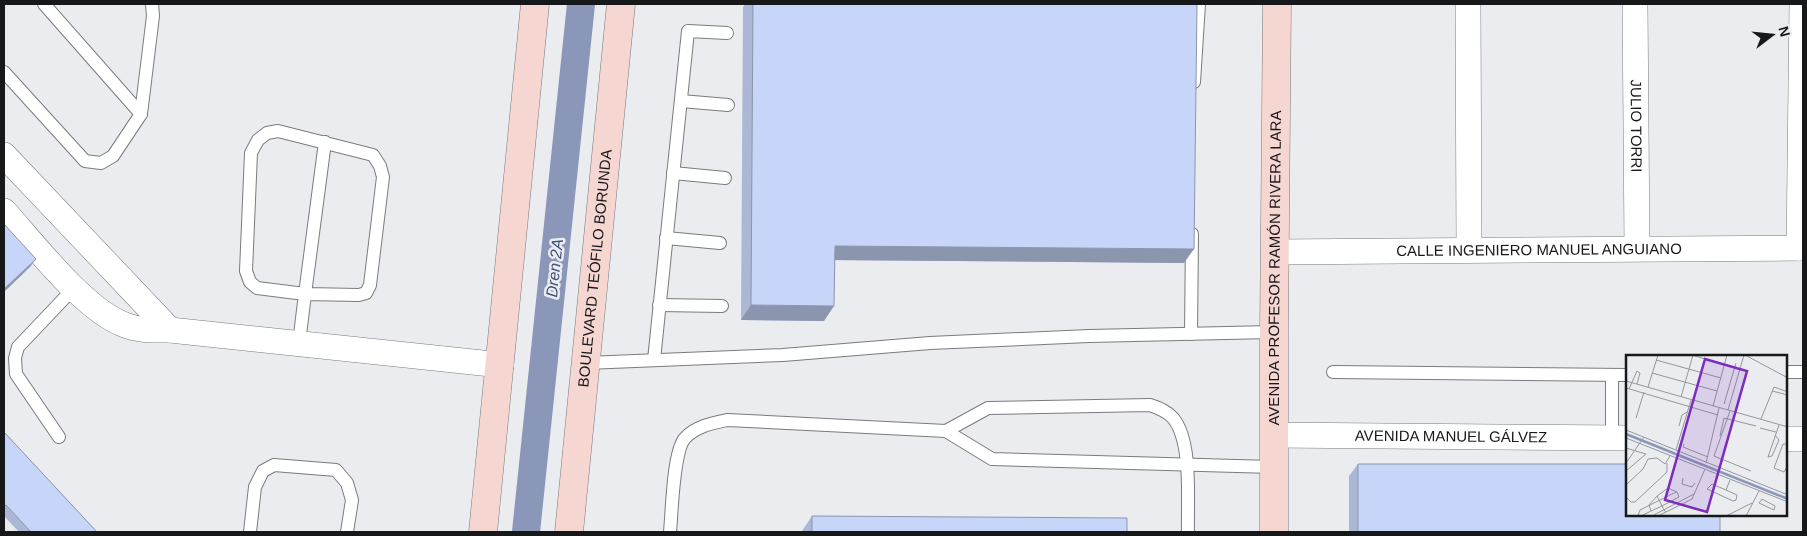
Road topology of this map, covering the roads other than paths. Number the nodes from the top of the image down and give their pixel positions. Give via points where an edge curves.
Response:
1 (44, 4) edge
2 (152, 4) edge
3 (535, 4) edge
4 (621, 4) edge
5 (1199, 4) edge
6 (1276, 4) edge
7 (1468, 4) edge
8 (1635, 4) edge
9 (1802, 4) edge
10 (727, 33) dead end
11 (4, 72) edge
12 (1194, 96) edge
13 (681, 101) junction
14 (728, 106) dead end
15 (141, 114) junction
16 (324, 142) junction
17 (4, 155) edge
18 (674, 173) junction
19 (725, 178) dead end
20 (4, 210) edge
21 (1192, 225) edge
22 (666, 238) junction
23 (720, 243) dead end
24 (1637, 248) junction
25 (1801, 248) edge
26 (1469, 249) junction
27 (1275, 252) junction
28 (74, 288) junction
29 (305, 294) junction
30 (660, 305) junction
31 (722, 306) dead end
32 (170, 330) junction
33 (1274, 332) junction
34 (1191, 334) junction
35 (299, 343) junction
36 (654, 360) junction
37 (586, 364) junction
38 (501, 365) junction
39 (1334, 372) dead end
40 (1787, 372) edge
41 (1803, 372) edge
42 (1626, 375) edge
43 (1612, 376) junction
44 (946, 431) junction
45 (1273, 435) junction
46 (59, 437) dead end
47 (1619, 438) edge
48 (1787, 439) edge
49 (1803, 439) edge
50 (1187, 464) junction
51 (1274, 466) junction
52 (250, 532) edge
53 (347, 532) edge
54 (484, 532) edge
55 (569, 532) edge
56 (670, 532) edge
57 (1188, 532) edge
58 (1274, 532) edge

1 - 15 lane
2 - 15 lane
3 - 38 main road
4 - 37 main road, BOULEVARD TEÓFILO BORUNDA
5 - 12 lane
6 - 27 main road, AVENIDA PROFESOR RAMÓN RIVERA LARA
7 - 26 street
8 - 24 street, JULIO TORRI
9 - 25 street
10 - 13 lane via 688,32
11 - 15 lane via 85,161 101,162 113,156
13 - 14 lane
13 - 18 lane
16 - 29 lane
16 - 29 lane via 373,155 380,166 383,177 370,285 366,293 359,296
16 - 29 lane via 278,131 258,140 252,153 246,271 250,282 257,288
17 - 32 street
18 - 19 lane
18 - 22 lane
20 - 28 street
21 - 34 lane
22 - 23 lane
22 - 30 lane
24 - 25 street, CALLE INGENIERO MANUEL ANGUIANO
24 - 26 street, CALLE INGENIERO MANUEL ANGUIANO
26 - 27 street, CALLE INGENIERO MANUEL ANGUIANO
27 - 33 main road, AVENIDA PROFESOR RAMÓN RIVERA LARA
28 - 32 street via 111,319 126,326
28 - 46 lane via 18,347 15,358 16,374
29 - 35 lane
30 - 31 lane
30 - 36 lane
32 - 35 street
33 - 34 lane
33 - 45 main road, AVENIDA PROFESOR RAMÓN RIVERA LARA
34 - 36 lane via 940,343 783,355
35 - 38 street
36 - 37 lane
37 - 55 main road, BOULEVARD TEÓFILO BORUNDA
38 - 54 main road
39 - 43 lane
40 - 41 lane
42 - 43 lane
43 - 47 lane
44 - 50 lane via 992,460
44 - 50 lane via 988,408 1150,405 1173,418 1181,433
44 - 56 lane via 727,420 704,425 684,438 677,456
45 - 47 street, AVENIDA MANUEL GÁLVEZ
45 - 51 main road, AVENIDA PROFESOR RAMÓN RIVERA LARA
48 - 49 street
50 - 51 lane
50 - 57 lane
51 - 58 main road, AVENIDA PROFESOR RAMÓN RIVERA LARA
52 - 53 lane via 255,487 263,471 274,466 336,470 347,483 352,500

